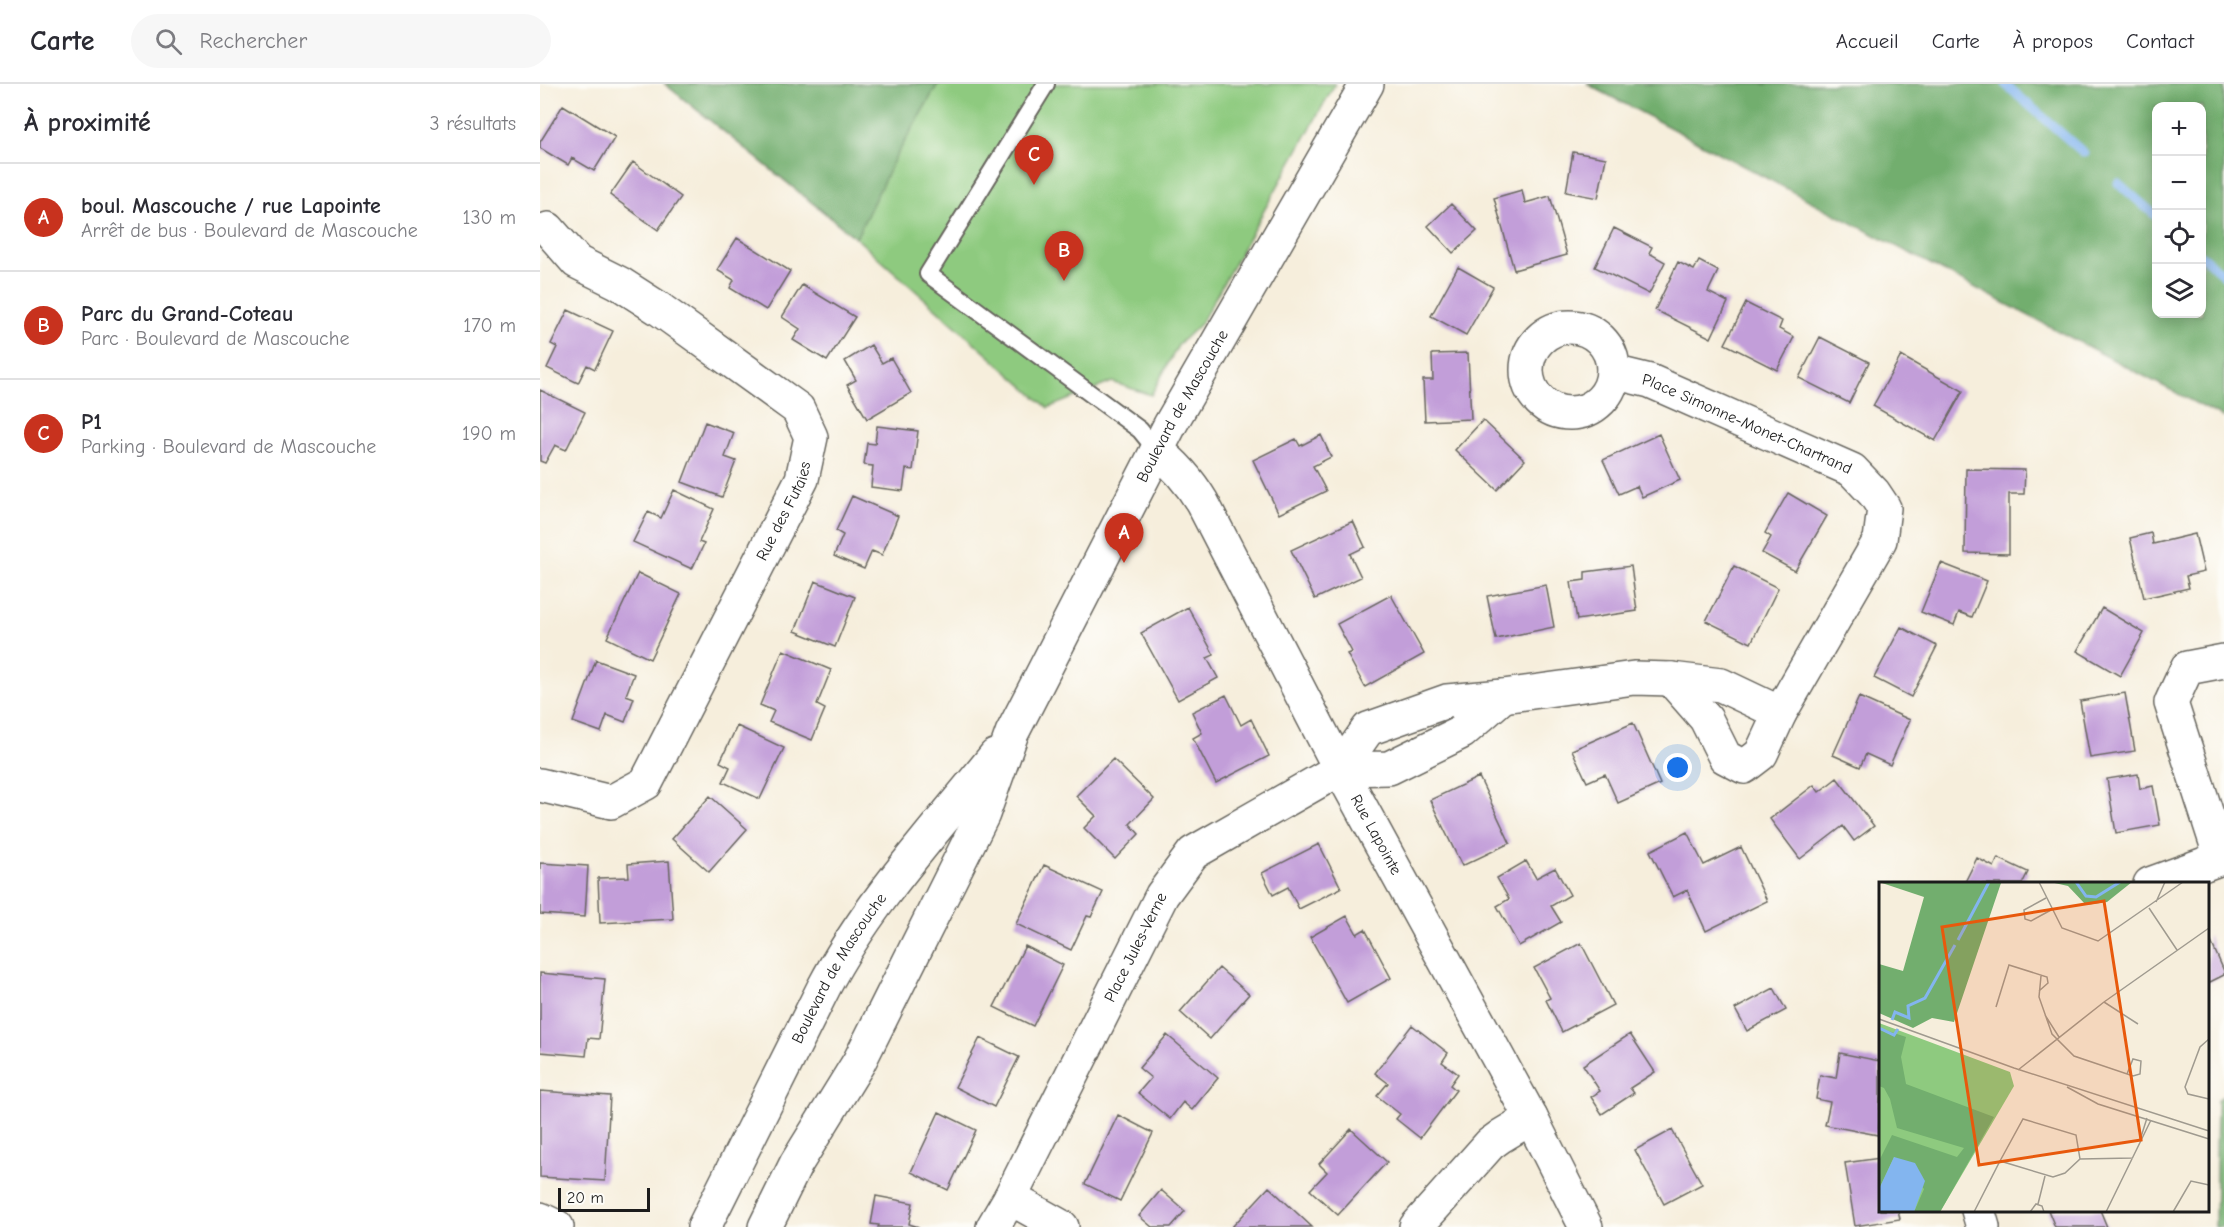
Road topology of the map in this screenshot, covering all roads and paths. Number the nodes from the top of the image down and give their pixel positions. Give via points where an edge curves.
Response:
1 (1046, 84) edge
2 (1366, 84) edge
3 (543, 232) edge
4 (1613, 372) dead end
5 (1157, 451) junction
6 (2224, 661) edge
7 (1671, 679) junction
8 (1503, 696) junction
9 (1780, 713) junction
10 (1012, 733) junction
11 (1340, 769) junction
12 (540, 785) edge
13 (2222, 857) edge
14 (2155, 882) edge
15 (1531, 1118) junction
16 (1010, 1198) junction
17 (1979, 1212) edge
18 (540, 1219) edge
19 (557, 1227) edge
20 (704, 1227) edge
21 (765, 1227) edge
22 (993, 1227) edge
23 (1062, 1227) edge
24 (1416, 1227) edge
25 (1586, 1227) edge
26 (1983, 1227) edge

1 - 5 lane via 928,274 1140,430
2 - 5 street, Boulevard de Mascouche
3 - 12 street, Rue des Futaies via 577,262 658,308 798,409 811,437 802,479 646,783 611,802
4 - 9 street, Place Simonne-Monet-Chartrand via 1650,381 1852,470 1884,508 1880,540
5 - 10 street, Boulevard de Mascouche
5 - 11 street, Rue Lapointe via 1178,469 1196,493
6 - 13 street via 2187,668 2171,703
7 - 8 street via 1634,678
7 - 9 street via 1721,685
7 - 9 street, Place Simonne-Monet-Chartrand via 1706,719 1725,757 1744,766 1761,754
8 - 11 street via 1462,732 1389,768
8 - 11 street via 1447,701 1377,724 1368,729
10 - 20 street, Boulevard de Mascouche via 844,951
10 - 21 street, Boulevard de Mascouche via 983,814 859,1062 796,1164
11 - 15 street, Rue Lapointe
11 - 16 street, Place Jules-Verne via 1193,853 1162,894
13 - 14 street
15 - 24 street via 1490,1144
15 - 25 street, Rue Lapointe
16 - 22 street, Place Jules-Verne
16 - 23 street
17 - 26 street
18 - 19 street

